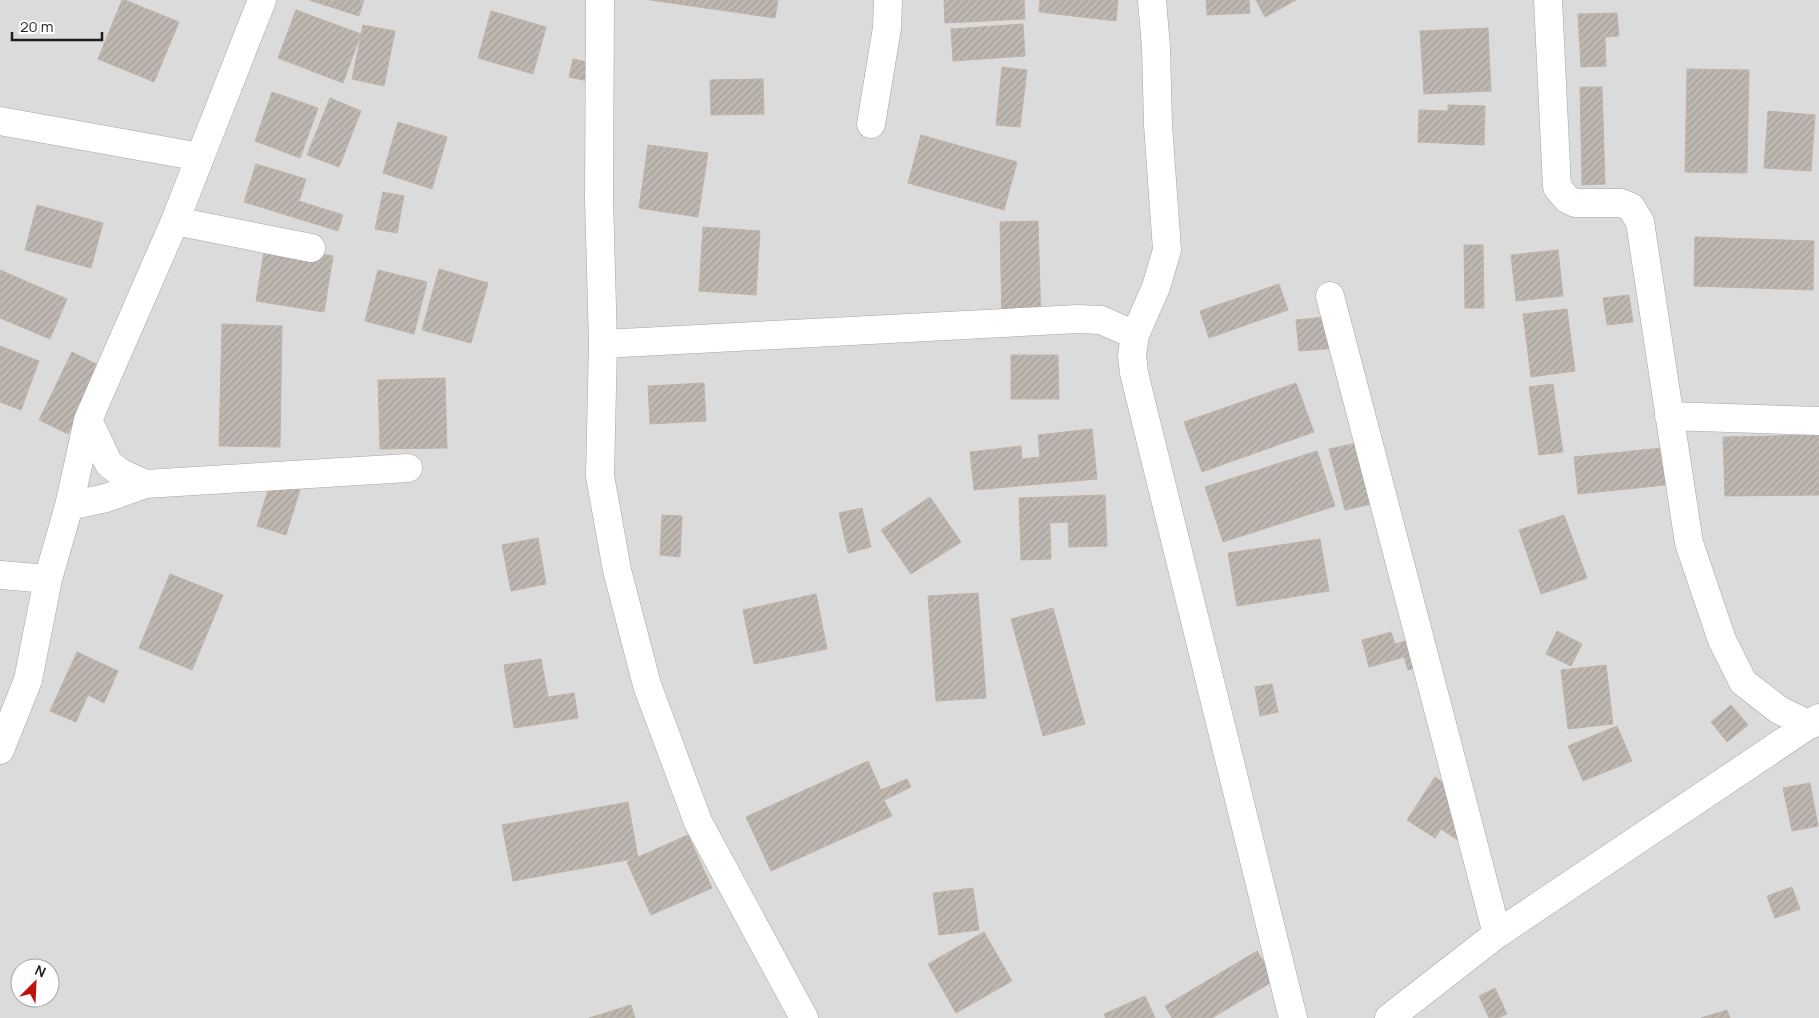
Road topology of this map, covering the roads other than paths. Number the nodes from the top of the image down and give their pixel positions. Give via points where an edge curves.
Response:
1 (262, 0) edge
2 (600, 0) edge
3 (888, 0) edge
4 (1152, 0) edge
5 (1548, 0) edge
6 (0, 121) edge
7 (871, 124) dead end
8 (200, 157) junction
9 (175, 220) junction
10 (311, 248) dead end
11 (1330, 296) dead end
12 (1135, 334) junction
13 (603, 344) junction
14 (1669, 416) junction
15 (88, 420) junction
16 (1819, 421) edge
17 (408, 468) dead end
18 (145, 484) junction
19 (68, 506) junction
20 (0, 575) edge
21 (48, 579) junction
22 (1814, 721) edge
23 (0, 750) edge
24 (1497, 934) junction
25 (804, 1018) edge
26 (1293, 1018) edge
27 (1389, 1018) edge

1 - 8 street
2 - 13 street via 599,198
3 - 7 street via 887,28
4 - 12 street via 1167,250 1156,288
5 - 14 street via 1557,187 1575,203 1621,203 1631,208 1640,222
6 - 8 street
8 - 9 street
9 - 10 street
9 - 15 street
11 - 24 street
12 - 13 street via 1101,320 1078,319
12 - 26 street via 1134,373
13 - 25 street via 600,476 617,570 647,685 698,822
14 - 16 street
14 - 22 street via 1689,543 1722,640 1743,682 1778,710
15 - 18 street via 110,464
15 - 19 street
17 - 18 street
18 - 19 street via 106,498
19 - 21 street
20 - 21 street
21 - 23 street via 28,680
22 - 24 street
24 - 27 street

